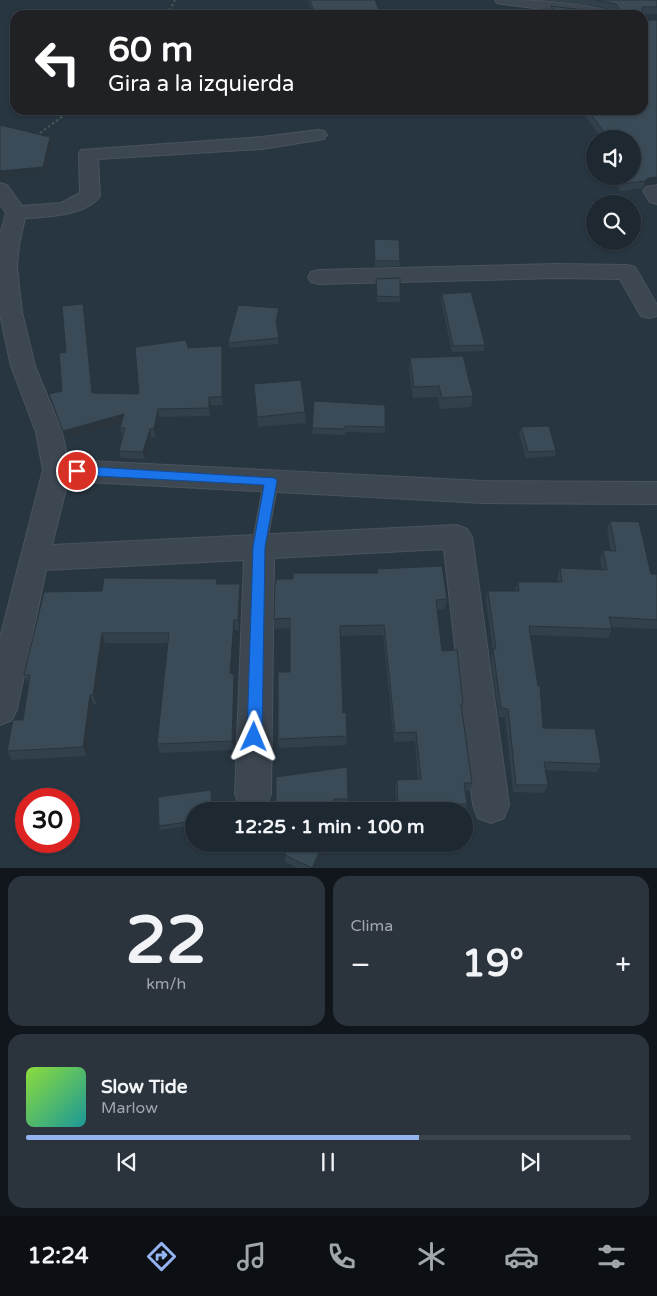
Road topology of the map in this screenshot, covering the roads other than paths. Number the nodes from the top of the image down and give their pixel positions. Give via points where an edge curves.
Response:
1 (502, 0) edge
2 (587, 10) edge
3 (318, 135) dead end
4 (0, 188) edge
5 (657, 191) edge
6 (657, 198) edge
7 (16, 213) junction
8 (319, 277) dead end
9 (654, 315) edge
10 (8, 338) edge
11 (57, 470) junction
12 (271, 481) junction
13 (657, 493) edge
14 (259, 547) junction
15 (34, 558) junction
16 (0, 709) edge
17 (253, 794) dead end
18 (491, 805) dead end

1 - 2 street
3 - 7 street via 88,154 90,196 65,210
4 - 7 street
5 - 6 street via 653,191
7 - 10 street via 6,267 11,312
8 - 9 street via 627,272
10 - 11 street via 23,366 49,432
11 - 12 street
11 - 15 street
12 - 13 street via 483,492
12 - 14 lane
14 - 15 street
14 - 17 street
14 - 18 street via 457,537
15 - 16 street

